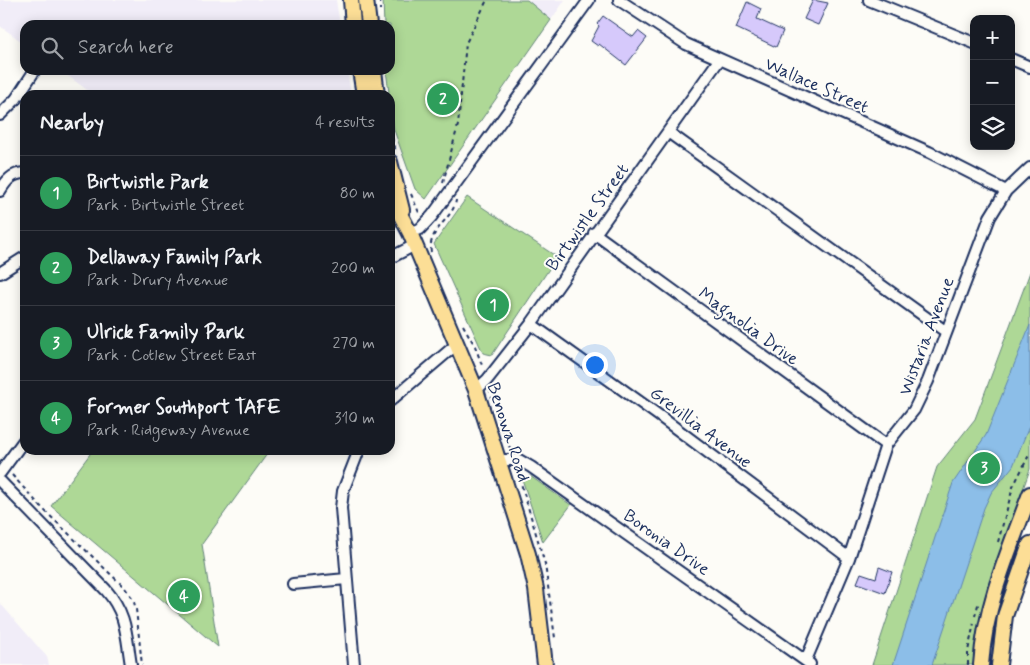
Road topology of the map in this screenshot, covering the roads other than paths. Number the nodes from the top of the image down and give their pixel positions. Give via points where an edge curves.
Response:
1 (351, 0) edge
2 (366, 0) edge
3 (589, 0) edge
4 (619, 0) edge
5 (869, 0) edge
6 (353, 20) edge
7 (368, 20) edge
8 (970, 41) edge
9 (719, 60) junction
10 (1013, 60) edge
11 (1030, 67) edge
12 (32, 75) edge
13 (361, 75) edge
14 (374, 75) edge
15 (22, 90) edge
16 (363, 90) edge
17 (376, 90) edge
18 (20, 93) edge
19 (0, 115) edge
20 (668, 132) junction
21 (1030, 168) edge
22 (20, 174) edge
23 (395, 178) edge
24 (0, 191) edge
25 (1006, 191) junction
26 (395, 205) edge
27 (594, 233) junction
28 (410, 234) junction
29 (395, 252) edge
30 (20, 260) edge
31 (0, 273) edge
32 (531, 324) junction
33 (945, 331) junction
34 (457, 344) junction
35 (476, 390) junction
36 (395, 397) edge
37 (886, 445) junction
38 (20, 446) edge
39 (357, 455) edge
40 (499, 460) junction
41 (0, 473) edge
42 (0, 481) edge
43 (1030, 494) edge
44 (1030, 544) edge
45 (848, 558) junction
46 (346, 579) junction
47 (293, 584) dead end
48 (808, 663) edge
49 (131, 665) edge
50 (354, 665) edge
51 (545, 665) edge
52 (981, 665) edge
53 (999, 665) edge

1 - 6 main road
2 - 7 main road
3 - 28 street via 432,216
4 - 9 street, Wallace Street via 686,44
5 - 8 street
9 - 20 street, Birtwistle Street
9 - 25 street, Wallace Street via 928,152
10 - 11 street
12 - 15 street
13 - 16 main road
14 - 17 main road
18 - 19 street
20 - 27 street, Birtwistle Street
20 - 33 street
21 - 25 street, Wistaria Avenue
22 - 24 street via 13,175
23 - 28 main road, Benowa Road
25 - 33 street, Wistaria Avenue via 990,217
26 - 28 main road, Benowa Road
27 - 32 street, Birtwistle Street
27 - 37 street, Magnolia Drive
28 - 29 street
28 - 34 main road, Benowa Road
30 - 31 street
32 - 35 street, Birtwistle Street
32 - 45 street, Grevillia Avenue
33 - 37 street, Wistaria Avenue via 914,410
34 - 35 main road, Benowa Road
34 - 36 street
35 - 40 main road, Benowa Road
37 - 45 street, Wistaria Avenue
38 - 41 street
39 - 46 street via 343,492 341,508
40 - 48 street, Boronia Drive via 519,460 531,467
40 - 51 main road, Benowa Road via 533,572
42 - 49 street via 114,599 122,613
43 - 52 main road via 989,609
44 - 53 main road via 1005,616
45 - 48 street, Wistaria Avenue
46 - 47 street
46 - 50 street

